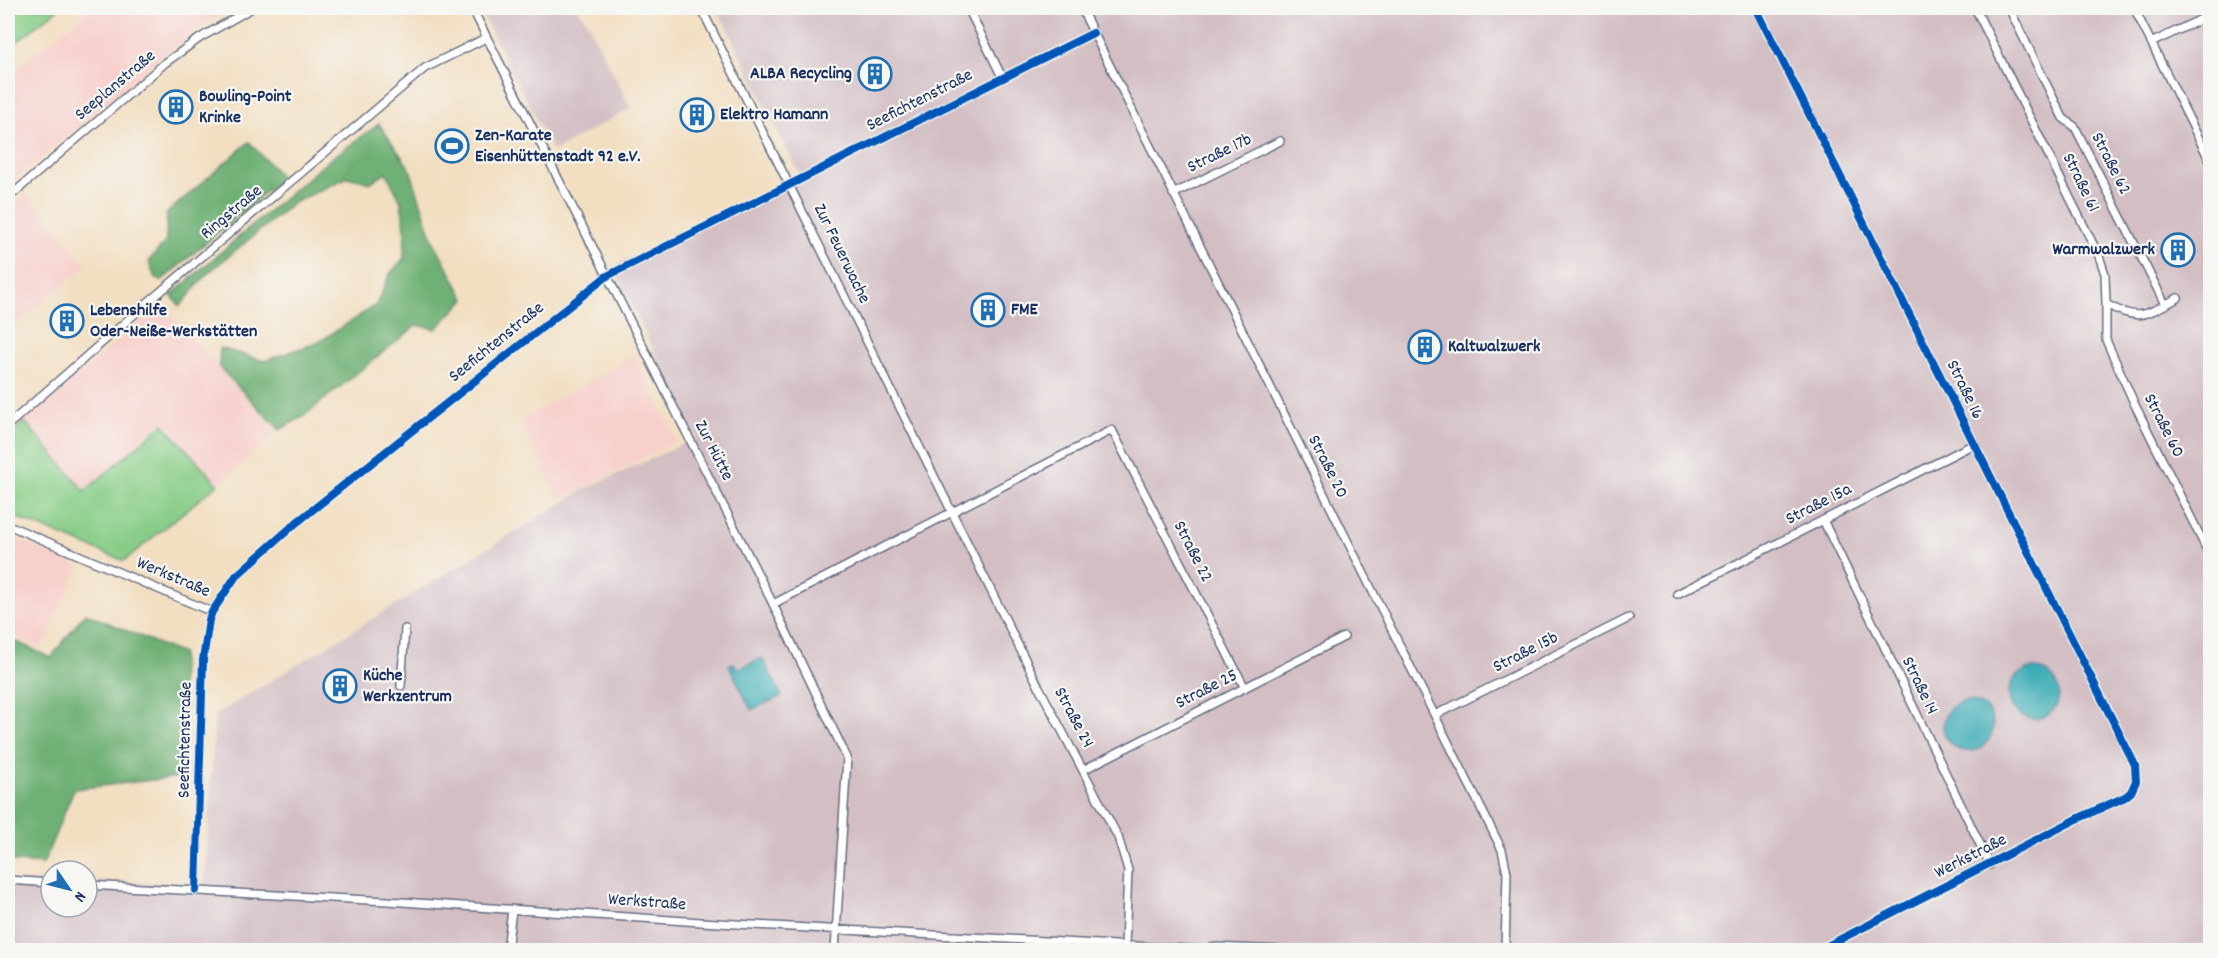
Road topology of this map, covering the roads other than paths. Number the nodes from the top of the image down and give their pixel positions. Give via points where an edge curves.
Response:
1 (252, 8) edge
2 (472, 8) edge
3 (701, 8) edge
4 (968, 8) edge
5 (1081, 8) edge
6 (1756, 8) edge
7 (1975, 8) edge
8 (2009, 8) edge
9 (2134, 8) edge
10 (2211, 15) edge
11 (1093, 33) junction
12 (486, 38) junction
13 (2151, 43) junction
14 (1002, 77) junction
15 (1280, 141) dead end
16 (2211, 161) edge
17 (789, 185) junction
18 (1173, 194) junction
19 (8, 198) edge
20 (607, 276) junction
21 (2178, 298) dead end
22 (2106, 304) junction
23 (2165, 304) junction
24 (8, 425) edge
25 (1974, 444) junction
26 (953, 514) junction
27 (1823, 520) junction
28 (8, 525) edge
29 (2211, 556) edge
30 (1677, 594) dead end
31 (773, 604) junction
32 (212, 612) junction
33 (1629, 618) dead end
34 (405, 629) dead end
35 (1344, 638) dead end
36 (401, 686) dead end
37 (1245, 688) junction
38 (1435, 715) junction
39 (1083, 770) junction
40 (2134, 787) joint
41 (1990, 865) junction
42 (8, 879) edge
43 (39, 882) edge
44 (99, 886) edge
45 (196, 890) junction
46 (512, 910) junction
47 (837, 929) junction
48 (1125, 946) junction
49 (508, 948) edge
50 (1828, 949) edge
51 (1205, 950) edge
52 (836, 951) edge
53 (1284, 951) edge
54 (1505, 951) edge
55 (1819, 951) edge

1 - 19 street, Seeplanstraße via 165,63
2 - 12 street, Zur Hütte
3 - 17 street, Zur Feuerwache
4 - 14 street
5 - 11 street, Straße 20
6 - 25 street, Straße 16
7 - 22 street, Straße 61 via 2100,256 2106,274
8 - 23 street, Straße 62 via 2063,118 2075,127
9 - 13 street
10 - 13 street
11 - 14 street, Seefichtenstraße
11 - 18 street, Straße 20
12 - 20 street, Zur Hütte
12 - 24 street, Ringstraße via 425,68
13 - 16 street
14 - 17 street, Seefichtenstraße
15 - 18 street, Straße 17b
17 - 20 street, Seefichtenstraße
17 - 26 street, Zur Feuerwache
18 - 38 street, Straße 20
20 - 31 street, Zur Hütte
20 - 32 street, Seefichtenstraße via 296,523 236,576
21 - 23 street
22 - 23 street via 2123,314 2143,316
22 - 29 street, Straße 60 via 2106,340
25 - 27 street, Straße 15a
25 - 40 street, Straße 16 via 2135,765
26 - 31 street
26 - 37 street, Straße 22 via 1112,430
26 - 39 street, Straße 24
27 - 30 street, Straße 15a
27 - 41 street, Straße 14
28 - 32 street, Werkstraße
31 - 47 street, Zur Hütte via 846,758
32 - 45 street, Seefichtenstraße via 203,660
33 - 38 street, Straße 15b
34 - 36 street
35 - 37 street, Straße 25
37 - 39 street, Straße 25
38 - 54 street, Straße 20 via 1502,850 1508,873
39 - 48 street, Straße 24 via 1118,837 1128,870
40 - 41 street, Werkstraße via 2125,797
41 - 50 street, Werkstraße
42 - 43 street
44 - 45 street, Werkstraße
45 - 46 street, Werkstraße
46 - 47 street, Werkstraße
46 - 49 street
47 - 48 street, Werkstraße
47 - 52 street, Zur Hütte
48 - 51 street, Werkstraße
50 - 55 street, Werkstraße
51 - 53 street, Werkstraße via 1212,947

